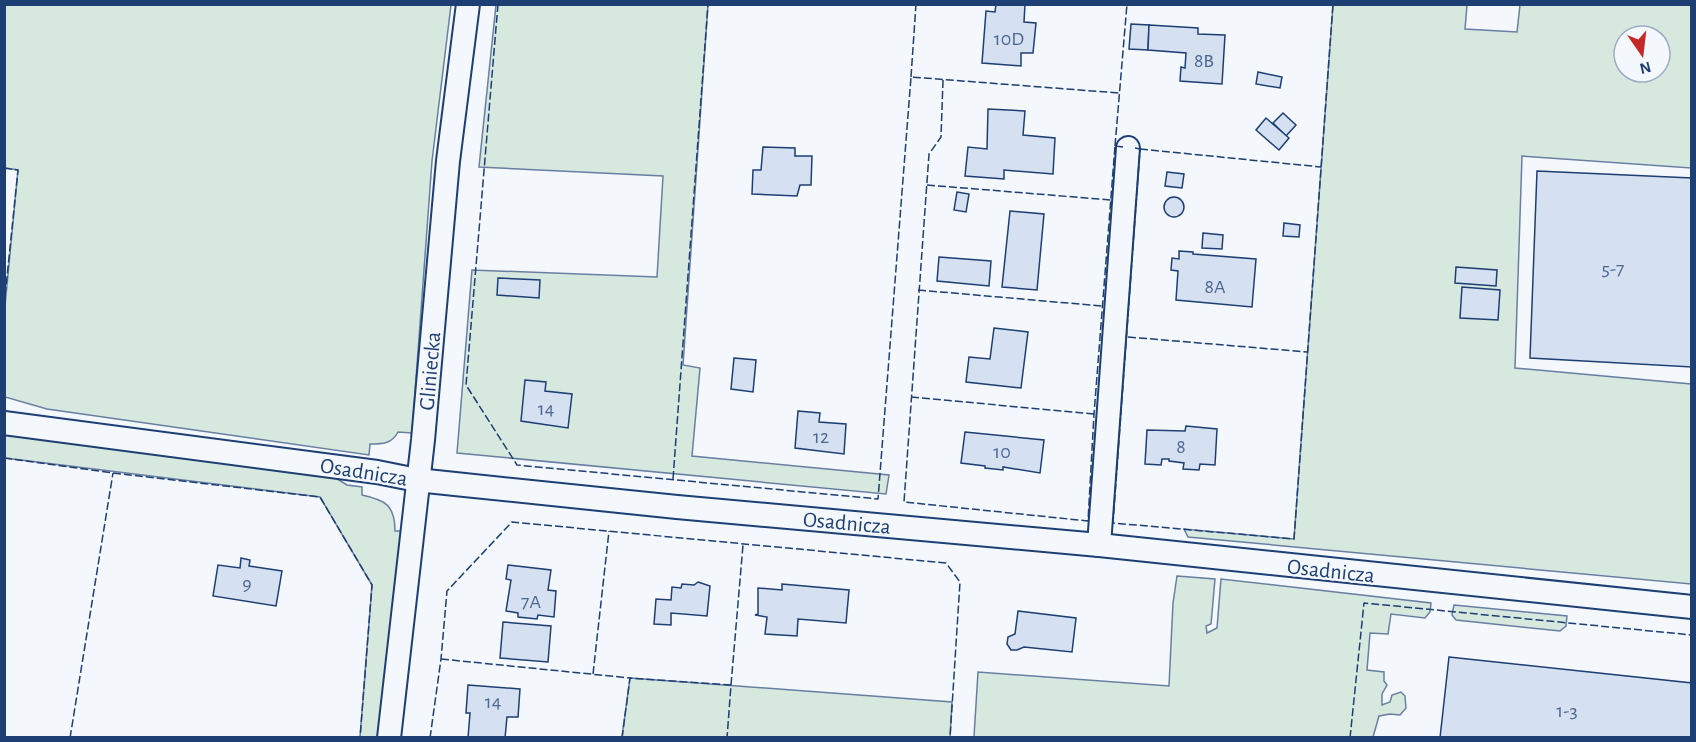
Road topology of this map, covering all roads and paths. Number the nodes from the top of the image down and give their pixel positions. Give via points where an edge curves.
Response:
1 (468, 4) edge
2 (1128, 148) dead end
3 (4, 423) edge
4 (417, 480) junction
5 (1099, 545) junction
6 (1692, 607) edge
7 (389, 738) edge

1 - 4 street, Gliniecka via 448,161
2 - 5 street
3 - 4 street, Osadnicza
4 - 5 street, Osadnicza
4 - 7 street, Gliniecka
5 - 6 street, Osadnicza

